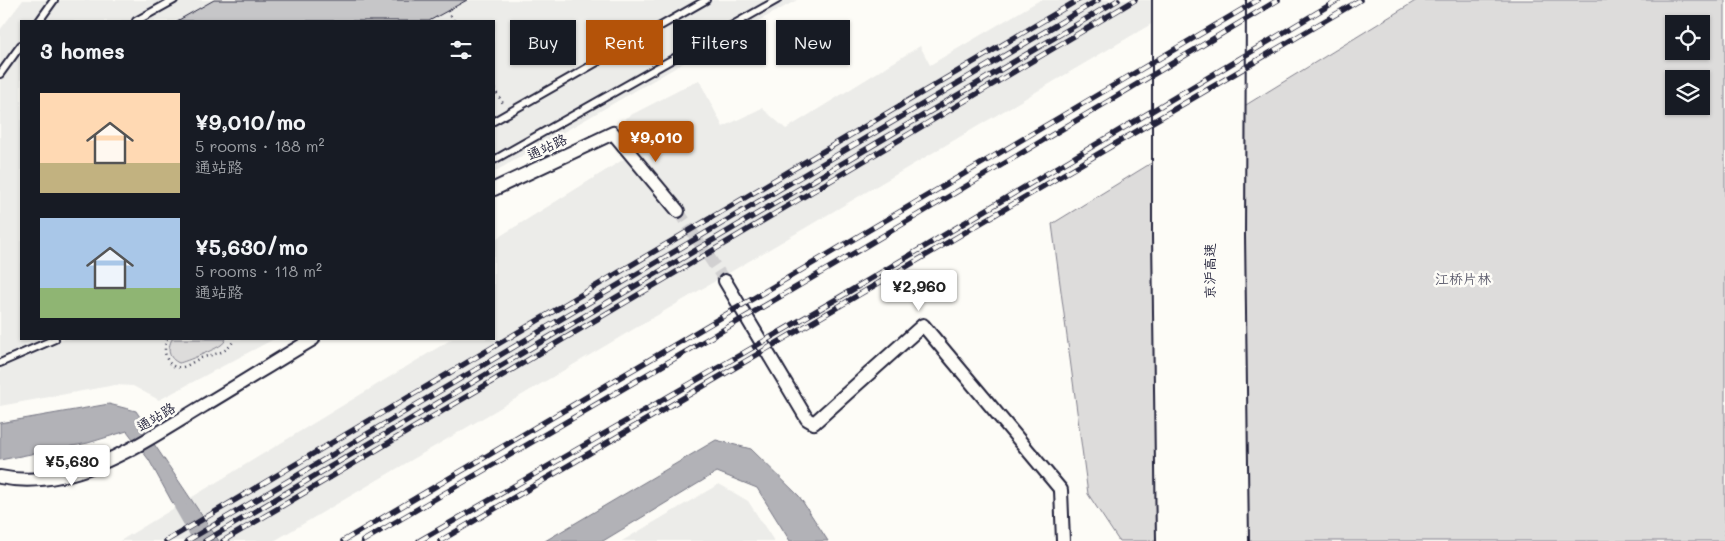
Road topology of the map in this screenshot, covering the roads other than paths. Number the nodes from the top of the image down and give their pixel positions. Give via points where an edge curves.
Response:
1 (54, 0) edge
2 (174, 0) edge
3 (706, 0) edge
4 (777, 0) edge
5 (1166, 0) edge
6 (1188, 0) edge
7 (1210, 0) edge
8 (1233, 0) edge
9 (40, 20) edge
10 (138, 20) edge
11 (19, 54) edge
12 (0, 74) edge
13 (495, 120) edge
14 (495, 159) edge
15 (495, 189) edge
16 (678, 211) tunnel mouth
17 (725, 281) tunnel mouth
18 (53, 340) edge
19 (311, 340) edge
20 (0, 363) edge
21 (0, 477) edge
22 (1063, 541) edge
23 (1169, 541) edge
24 (1192, 541) edge
25 (1214, 541) edge
26 (1236, 541) edge

1 - 9 lane
2 - 10 lane
3 - 13 lane
4 - 14 lane
5 - 23 highway
6 - 24 highway, 京沪高速
7 - 25 highway, 京沪高速
8 - 26 highway, 京沪高速
11 - 12 lane
15 - 16 street, 通站路 via 613,133
17 - 22 street via 807,419 814,422 923,325 1062,490
18 - 20 lane
19 - 21 street, 通站路 via 135,447 99,464 47,478

